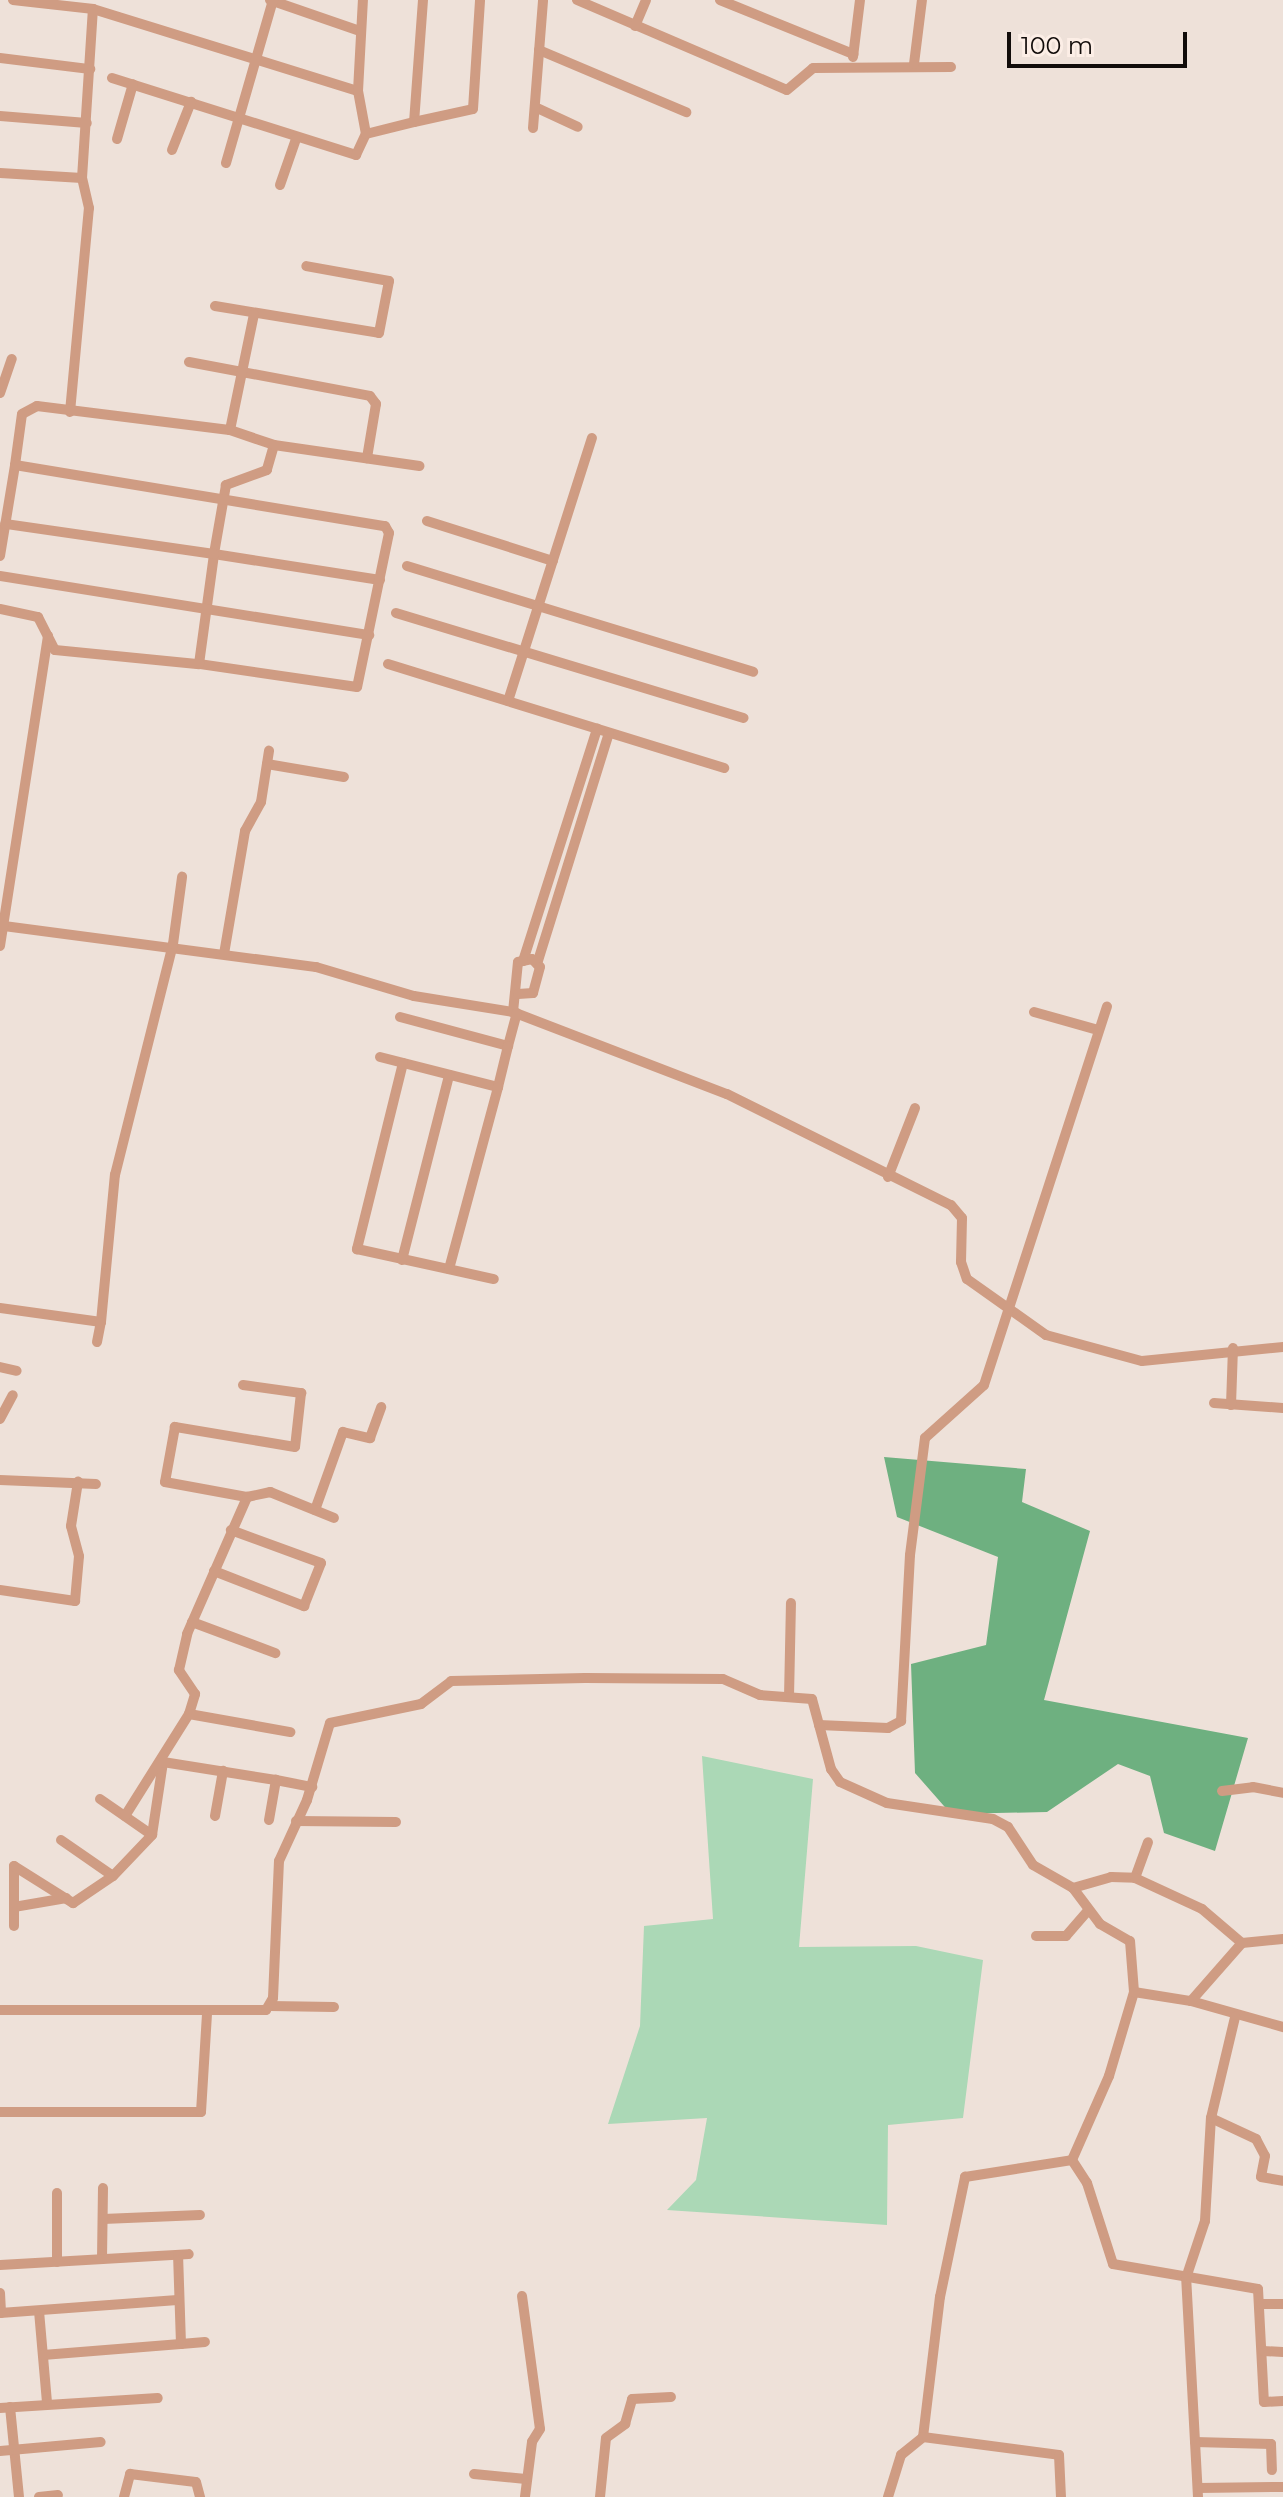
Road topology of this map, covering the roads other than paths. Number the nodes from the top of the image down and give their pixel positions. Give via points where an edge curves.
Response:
1 (13, 0) edge
2 (272, 0) edge
3 (363, 0) edge
4 (423, 0) edge
5 (480, 0) edge
6 (543, 0) edge
7 (577, 0) edge
8 (646, 0) edge
9 (720, 0) edge
10 (860, 0) edge
11 (922, 0) edge
12 (93, 9) junction
13 (635, 26) junction
14 (360, 31) junction
15 (539, 50) junction
16 (254, 55) junction
17 (0, 58) edge
18 (852, 59) junction
19 (914, 64) junction
20 (951, 67) dead end
21 (90, 69) junction
22 (112, 78) dead end
23 (133, 84) junction
24 (358, 91) junction
25 (191, 102) junction
26 (535, 107) junction
27 (686, 112) dead end
28 (0, 116) edge
29 (242, 119) junction
30 (414, 122) junction
31 (87, 123) junction
32 (578, 127) dead end
33 (533, 128) dead end
34 (366, 134) junction
35 (117, 139) dead end
36 (296, 139) junction
37 (172, 150) dead end
38 (226, 163) dead end
39 (0, 173) edge
40 (82, 178) junction
41 (280, 185) dead end
42 (306, 266) dead end
43 (215, 306) dead end
44 (254, 314) junction
45 (12, 359) dead end
46 (189, 362) dead end
47 (242, 373) junction
48 (0, 393) edge
49 (70, 412) junction
50 (230, 430) junction
51 (592, 438) dead end
52 (274, 445) junction
53 (367, 458) junction
54 (15, 465) junction
55 (419, 466) dead end
56 (223, 497) junction
57 (427, 521) dead end
58 (5, 524) junction
59 (214, 554) junction
60 (0, 556) edge
61 (553, 561) junction
62 (407, 566) dead end
63 (0, 576) edge
64 (380, 580) junction
65 (538, 606) junction
66 (205, 608) junction
67 (0, 609) edge
68 (396, 613) dead end
69 (369, 635) junction
70 (48, 636) junction
71 (523, 652) junction
72 (199, 664) junction
73 (388, 664) dead end
74 (753, 672) dead end
75 (508, 701) junction
76 (743, 718) dead end
77 (597, 729) junction
78 (609, 733) junction
79 (269, 751) dead end
80 (267, 764) junction
81 (724, 768) dead end
82 (344, 777) dead end
83 (565, 831) junction
84 (577, 834) junction
85 (182, 877) dead end
86 (3, 909) edge
87 (4, 926) junction
88 (173, 944) junction
89 (0, 946) edge
90 (224, 954) junction
91 (523, 961) junction
92 (537, 964) junction
93 (518, 994) junction
94 (1107, 1007) dead end
95 (515, 1012) junction
96 (1034, 1012) dead end
97 (400, 1017) dead end
98 (1098, 1030) junction
99 (508, 1046) junction
100 (380, 1057) dead end
101 (403, 1063) junction
102 (449, 1075) junction
103 (498, 1087) junction
104 (915, 1108) dead end
105 (888, 1177) junction
106 (402, 1260) junction
107 (449, 1269) junction
108 (494, 1279) dead end
109 (1012, 1307) junction
110 (0, 1308) edge
111 (101, 1322) junction
112 (97, 1342) dead end
113 (1283, 1347) edge
114 (1233, 1348) junction
115 (0, 1367) edge
116 (17, 1371) dead end
117 (243, 1385) dead end
118 (13, 1395) dead end
119 (1214, 1403) dead end
120 (1231, 1405) junction
121 (381, 1407) dead end
122 (1283, 1408) edge
123 (0, 1419) edge
124 (0, 1480) edge
125 (78, 1482) junction
126 (96, 1484) dead end
127 (247, 1497) junction
128 (315, 1510) junction
129 (334, 1518) dead end
130 (231, 1530) junction
131 (214, 1571) junction
132 (0, 1590) edge
133 (791, 1603) dead end
134 (192, 1622) junction
135 (275, 1653) dead end
136 (789, 1697) junction
137 (189, 1714) junction
138 (819, 1725) junction
139 (290, 1732) dead end
140 (163, 1762) junction
141 (223, 1771) junction
142 (276, 1780) junction
143 (312, 1787) junction
144 (1222, 1791) dead end
145 (1283, 1793) edge
146 (100, 1799) dead end
147 (125, 1816) junction
148 (215, 1816) dead end
149 (269, 1820) dead end
150 (296, 1821) junction
151 (396, 1822) dead end
152 (152, 1835) junction
153 (61, 1840) dead end
154 (1148, 1842) dead end
155 (113, 1876) junction
156 (1135, 1878) junction
157 (1073, 1888) junction
158 (66, 1898) junction
159 (14, 1907) junction
160 (1088, 1911) junction
161 (14, 1926) dead end
162 (1036, 1936) dead end
163 (1283, 1939) edge
164 (1242, 1943) junction
165 (1134, 1992) junction
166 (1191, 2001) junction
167 (270, 2006) junction
168 (334, 2007) dead end
169 (0, 2010) edge
170 (207, 2013) junction
171 (1235, 2017) junction
172 (1283, 2027) edge
173 (0, 2112) edge
174 (1211, 2118) junction
175 (1072, 2160) junction
176 (1283, 2181) edge
177 (103, 2188) dead end
178 (57, 2193) dead end
179 (200, 2215) dead end
180 (103, 2219) junction
181 (102, 2259) junction
182 (57, 2262) junction
183 (0, 2265) edge
184 (1186, 2278) junction
185 (0, 2293) edge
186 (522, 2296) dead end
187 (178, 2300) junction
188 (1261, 2304) junction
189 (1283, 2304) edge
190 (39, 2311) junction
191 (0, 2313) edge
192 (205, 2342) dead end
193 (181, 2344) junction
194 (1263, 2351) junction
195 (1283, 2352) edge
196 (43, 2355) junction
197 (671, 2397) dead end
198 (158, 2398) dead end
199 (1283, 2401) edge
200 (47, 2403) junction
201 (5, 2407) edge
202 (923, 2437) junction
203 (101, 2442) dead end
204 (1195, 2442) junction
205 (15, 2450) junction
206 (0, 2451) edge
207 (1272, 2470) dead end
208 (474, 2474) dead end
209 (526, 2479) junction
210 (1283, 2487) edge
211 (1198, 2493) edge
212 (58, 2495) edge
213 (19, 2497) edge
214 (39, 2497) edge
215 (124, 2497) edge
216 (200, 2497) edge
217 (525, 2497) edge
218 (600, 2497) edge
219 (888, 2497) edge
220 (1061, 2497) edge

1 - 12 street
2 - 14 street
2 - 16 street
3 - 14 street
4 - 30 street
5 - 30 street via 473,109
6 - 15 street
7 - 13 street
8 - 13 street
9 - 18 street
10 - 18 street
11 - 19 street
12 - 16 street
12 - 21 street
13 - 18 street via 787,90 813,68
14 - 24 street
15 - 26 street
15 - 27 street
16 - 24 street
16 - 29 street
17 - 21 street
18 - 19 street
19 - 20 street
21 - 31 street
22 - 23 street
23 - 25 street
23 - 35 street
24 - 34 street
25 - 29 street
25 - 37 street
26 - 32 street
26 - 33 street
28 - 31 street
29 - 36 street
29 - 38 street
30 - 34 street via 407,129
31 - 40 street
34 - 36 street via 364,147 351,156
36 - 41 street
39 - 40 street
40 - 49 street via 89,208
42 - 44 street via 389,281 379,333
43 - 44 street
44 - 47 street
45 - 48 street
46 - 47 street
47 - 50 street
47 - 53 street via 373,398
49 - 50 street
49 - 54 street via 24,409
50 - 52 street
51 - 61 street
52 - 53 street
52 - 56 street via 267,470 230,483
53 - 55 street
54 - 56 street
54 - 58 street
56 - 59 street
56 - 64 street via 385,526
57 - 61 street
58 - 59 street
58 - 60 street
59 - 64 street
59 - 66 street
61 - 65 street
62 - 65 street
63 - 66 street
64 - 69 street
65 - 71 street
65 - 74 street
66 - 69 street
66 - 72 street
67 - 70 street via 34,615
68 - 71 street
69 - 72 street via 357,687
70 - 72 street via 55,650
70 - 86 street
71 - 75 street
71 - 76 street
73 - 75 street
75 - 77 street
77 - 78 street
77 - 83 street
78 - 81 street
78 - 84 street
79 - 80 street
80 - 82 street
80 - 90 street via 261,802 245,831
83 - 84 street
83 - 91 street
84 - 92 street
85 - 88 street
86 - 87 street
87 - 88 street
87 - 89 street
88 - 90 street
88 - 111 street via 117,1161
90 - 95 street via 316,967 414,996
91 - 92 street
91 - 93 street via 511,986
92 - 93 street via 533,993
93 - 95 street
94 - 98 street
95 - 99 street
95 - 105 street via 727,1094
96 - 98 street
97 - 99 street
98 - 109 street
99 - 103 street
100 - 101 street
101 - 102 street
101 - 106 street via 357,1249
102 - 103 street
102 - 106 street
103 - 107 street
104 - 105 street
105 - 109 street via 957,1209 967,1279
106 - 107 street
107 - 108 street
109 - 114 street via 1046,1335 1124,1360 1192,1359
109 - 138 street via 982,1389 925,1438 910,1555 901,1721 888,1728
110 - 111 street
111 - 112 street
113 - 114 street
114 - 120 street
115 - 116 street
117 - 127 street via 301,1393 295,1447 175,1427 165,1482
118 - 123 street
119 - 120 street
120 - 122 street
121 - 128 street via 370,1438 343,1432
124 - 125 street
125 - 126 street
125 - 132 street via 71,1526 79,1556 75,1601
127 - 128 street via 270,1492
127 - 130 street
128 - 129 street
130 - 131 street
130 - 131 street via 321,1563 304,1606
131 - 134 street
133 - 136 street
134 - 135 street
134 - 137 street via 179,1670 195,1694
136 - 138 street via 812,1699
136 - 143 street via 760,1695 723,1679 451,1681 421,1704 330,1723
137 - 139 street
137 - 140 street
138 - 157 street via 831,1769 845,1786 887,1803 1003,1823 1033,1865
140 - 141 street
140 - 147 street
140 - 152 street
141 - 142 street
141 - 148 street
142 - 143 street
142 - 149 street
143 - 150 street
144 - 145 street via 1253,1787
146 - 147 street
147 - 152 street
150 - 151 street
150 - 167 street via 279,1861
152 - 155 street
153 - 155 street
154 - 156 street
155 - 158 street via 73,1903
156 - 157 street via 1111,1877
156 - 164 street via 1202,1909
157 - 160 street
158 - 159 street
158 - 159 street via 14,1866
159 - 161 street
160 - 162 street via 1066,1936
160 - 165 street via 1132,1945
163 - 164 street
164 - 166 street
165 - 166 street
165 - 175 street via 1109,2076
166 - 171 street
167 - 168 street
167 - 170 street
169 - 170 street
170 - 173 street via 201,2112
171 - 172 street
171 - 174 street
174 - 176 street via 1256,2139 1265,2156 1261,2177
174 - 184 street via 1205,2221
175 - 184 street via 1087,2183 1113,2264
175 - 202 street via 973,2172 962,2182
177 - 180 street
178 - 182 street
179 - 180 street
180 - 181 street
181 - 182 street
181 - 187 street via 183,2254
182 - 183 street
184 - 188 street via 1256,2287
184 - 204 street
185 - 191 street
186 - 209 street via 540,2429
187 - 190 street
187 - 193 street
188 - 189 street
188 - 194 street
190 - 191 street
190 - 196 street
192 - 193 street
193 - 196 street
194 - 195 street
194 - 199 street via 1264,2402
196 - 200 street
197 - 218 street via 632,2399 625,2424 606,2438
198 - 200 street
200 - 201 street
201 - 205 street
202 - 219 street via 901,2455
202 - 220 street via 1059,2455
203 - 205 street
204 - 207 street via 1271,2444
204 - 211 street
205 - 206 street
205 - 213 street
208 - 209 street
209 - 217 street
210 - 211 street
212 - 214 street
215 - 216 street via 130,2474 196,2482

